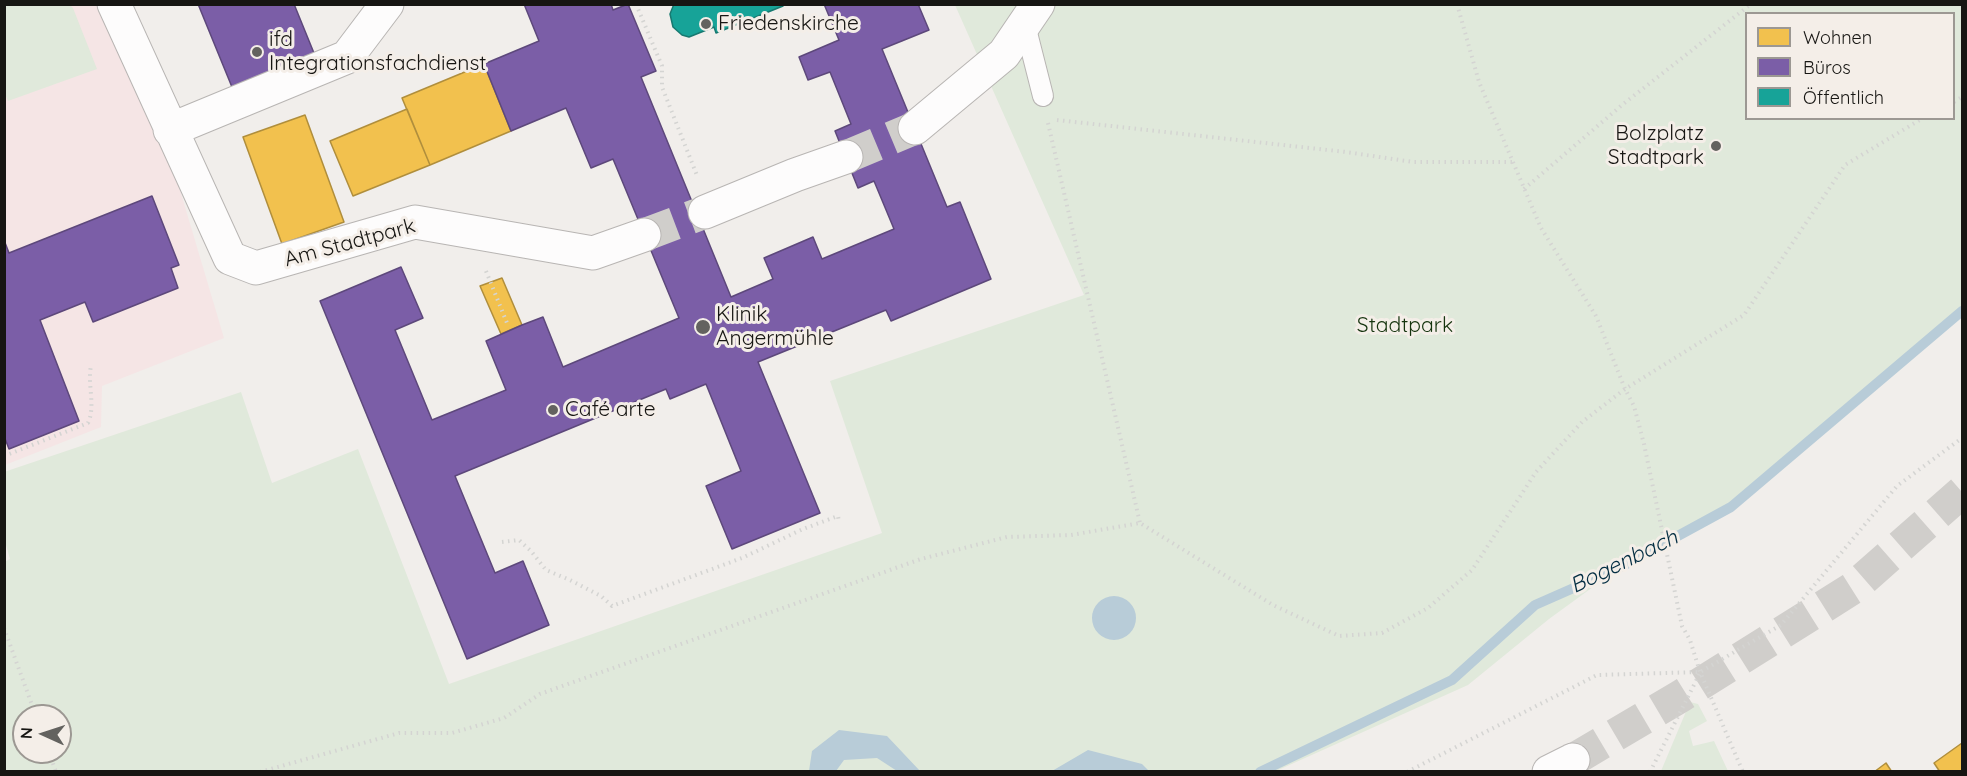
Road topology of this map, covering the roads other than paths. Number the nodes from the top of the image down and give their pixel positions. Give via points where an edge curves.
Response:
1 (114, 4) edge
2 (387, 4) edge
3 (1031, 15) edge
4 (1042, 96) dead end
5 (915, 128) tunnel mouth
6 (170, 130) junction
7 (846, 157) tunnel mouth
8 (708, 211) tunnel mouth
9 (644, 235) tunnel mouth

1 - 6 street, Am Stadtpark
2 - 6 street via 347,57
3 - 4 lane
3 - 5 street via 1004,54
6 - 9 street, Am Stadtpark via 230,258 256,268 415,222 593,253
7 - 8 street

